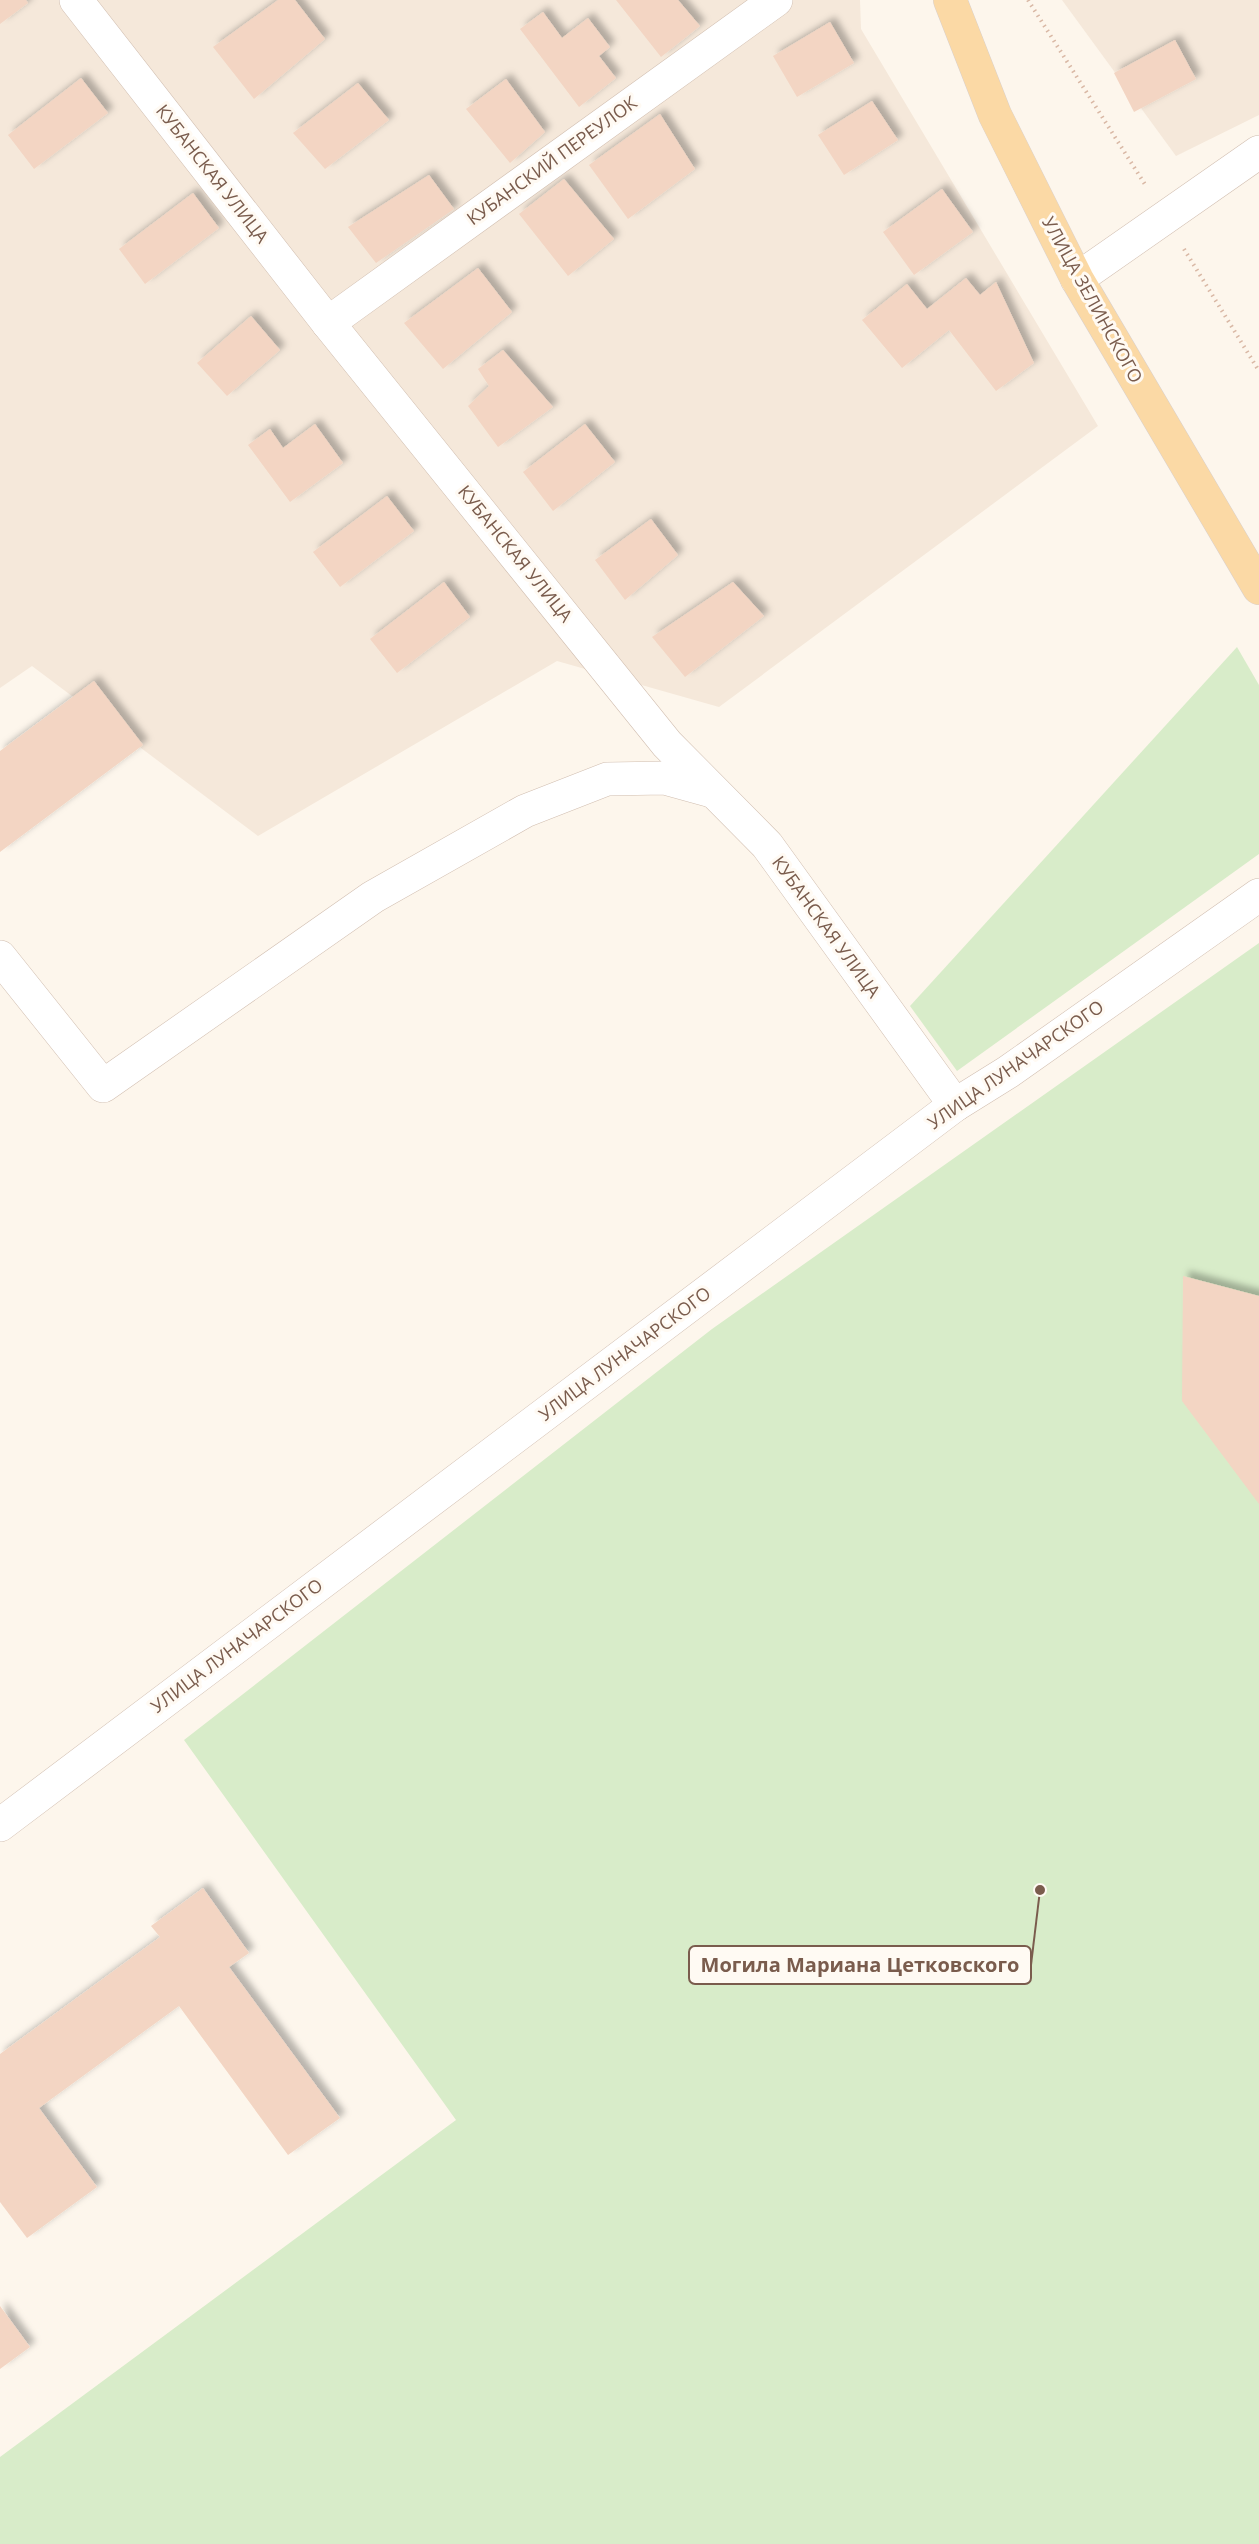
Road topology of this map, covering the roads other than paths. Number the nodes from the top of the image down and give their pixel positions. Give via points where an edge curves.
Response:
1 (76, 0) edge
2 (776, 0) edge
3 (950, 0) edge
4 (1259, 152) edge
5 (1077, 279) junction
6 (328, 323) junction
7 (1259, 588) edge
8 (713, 791) junction
9 (1259, 895) edge
10 (0, 957) edge
11 (955, 1105) junction
12 (0, 1825) edge

1 - 6 street, КУБАНСКАЯ УЛИЦА
2 - 6 street, КУБАНСКИЙ ПЕРЕУЛОК
3 - 5 main road, УЛИЦА ЗЕЛИНСКОГО via 995,116
4 - 5 street
5 - 7 main road, УЛИЦА ЗЕЛИНСКОГО
6 - 8 street, КУБАНСКАЯ УЛИЦА via 667,744
8 - 10 street via 665,778 607,779 525,811 373,897 103,1086
8 - 11 street, КУБАНСКАЯ УЛИЦА via 766,845
9 - 11 street, УЛИЦА ЛУНАЧАРСКОГО
11 - 12 street, УЛИЦА ЛУНАЧАРСКОГО

